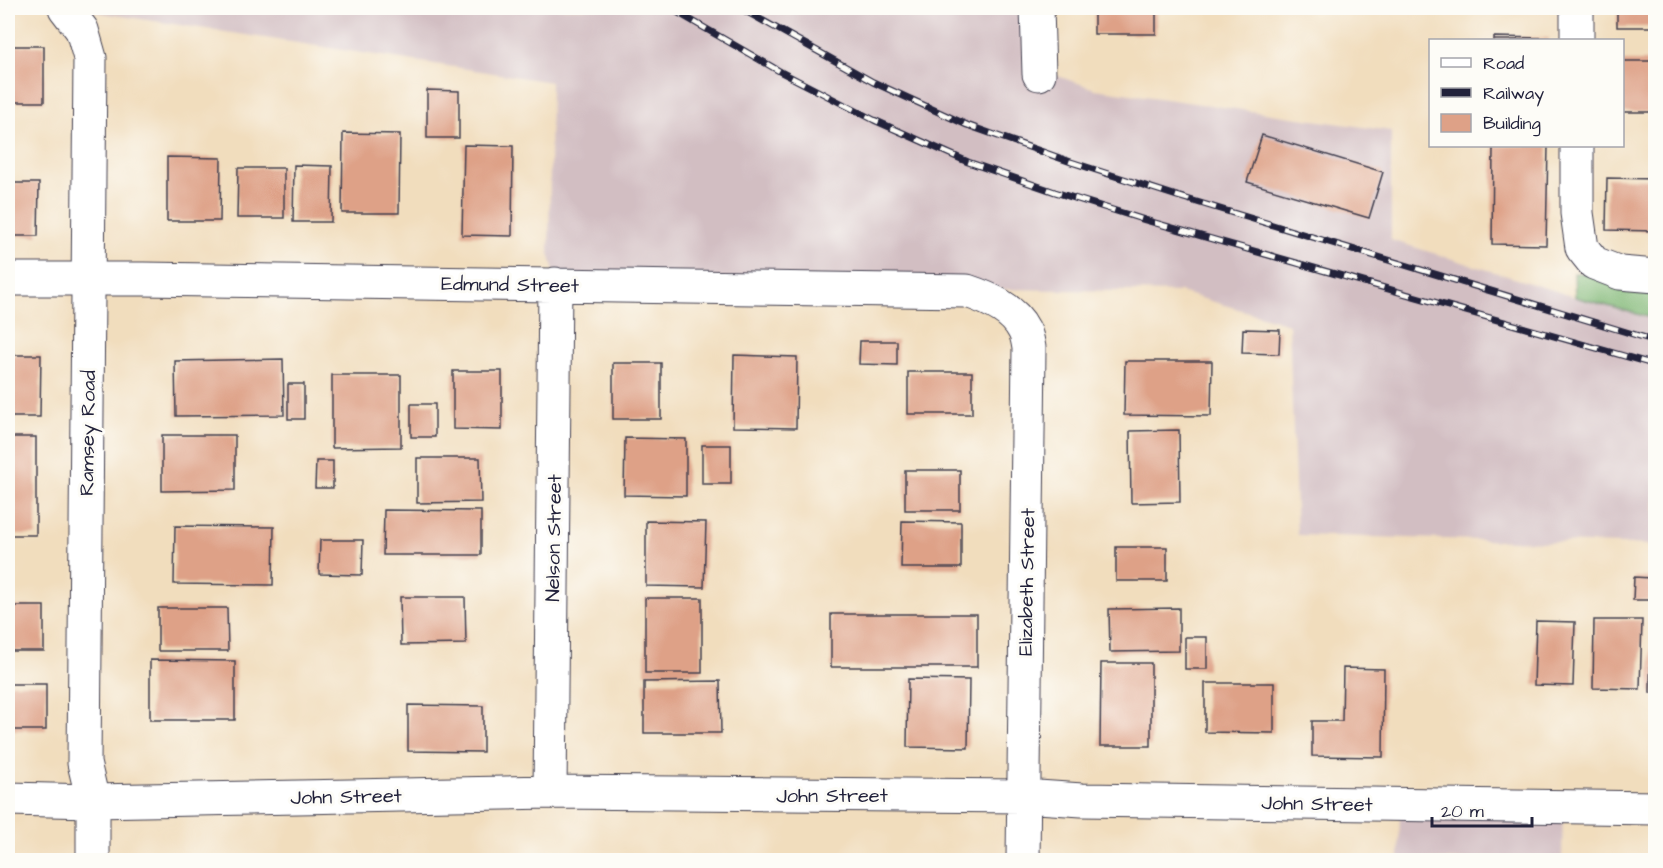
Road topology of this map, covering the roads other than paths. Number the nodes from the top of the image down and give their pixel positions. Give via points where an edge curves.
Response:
1 (66, 8) edge
2 (1036, 8) edge
3 (1577, 8) edge
4 (1577, 39) edge
5 (1039, 74) dead end
6 (1577, 147) edge
7 (1656, 276) edge
8 (89, 278) junction
9 (8, 279) edge
10 (555, 284) junction
11 (1007, 311) joint
12 (550, 792) junction
13 (1023, 796) junction
14 (8, 799) edge
15 (93, 801) junction
16 (1656, 808) edge
17 (93, 861) edge
18 (1023, 861) edge

1 - 8 street, Ramsey Road via 82,30 90,58
2 - 5 street
3 - 4 street
6 - 7 street via 1577,213 1582,248 1594,263 1620,273
8 - 9 street, Edmund Street
8 - 10 street, Edmund Street
8 - 15 street, Ramsey Road via 84,763
10 - 11 street, Edmund Street via 967,291 993,300
10 - 12 street, Nelson Street
11 - 13 street, Elizabeth Street via 1024,329 1029,348
12 - 13 street, John Street
12 - 15 street, John Street
13 - 16 street, John Street
13 - 18 street, Elizabeth Street
14 - 15 street, John Street
15 - 17 street, Ramsey Road

